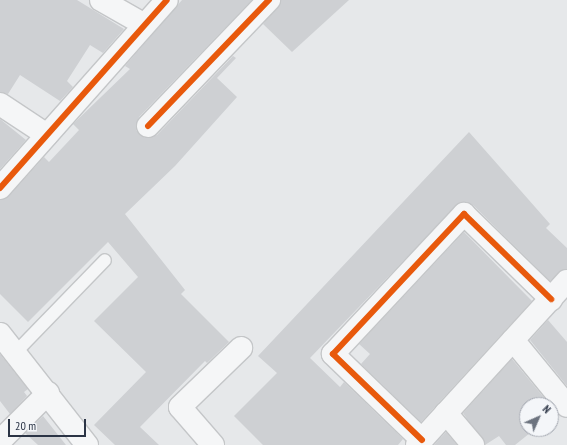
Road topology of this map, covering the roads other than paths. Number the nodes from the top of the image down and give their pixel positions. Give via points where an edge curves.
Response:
1 (101, 0) edge
2 (166, 0) edge
3 (269, 0) edge
4 (143, 24) junction
5 (0, 104) edge
6 (148, 126) dead end
7 (47, 135) junction
8 (0, 188) edge
9 (105, 260) dead end
10 (567, 281) edge
11 (551, 299) junction
12 (0, 334) edge
13 (513, 340) junction
14 (241, 348) dead end
15 (15, 353) junction
16 (48, 393) junction
17 (567, 406) edge
18 (446, 414) junction
19 (0, 441) edge
20 (203, 441) edge
21 (420, 442) edge
22 (87, 445) edge
23 (473, 445) edge

1 - 4 street
2 - 4 street
3 - 6 street
4 - 7 street
5 - 7 street
7 - 8 street
9 - 15 lane
10 - 11 street
11 - 13 street
11 - 21 street via 464,214 333,354
12 - 15 street
13 - 17 street
13 - 18 street
14 - 20 street via 180,407
15 - 16 street
16 - 19 street
16 - 22 street
18 - 21 street
18 - 23 street

